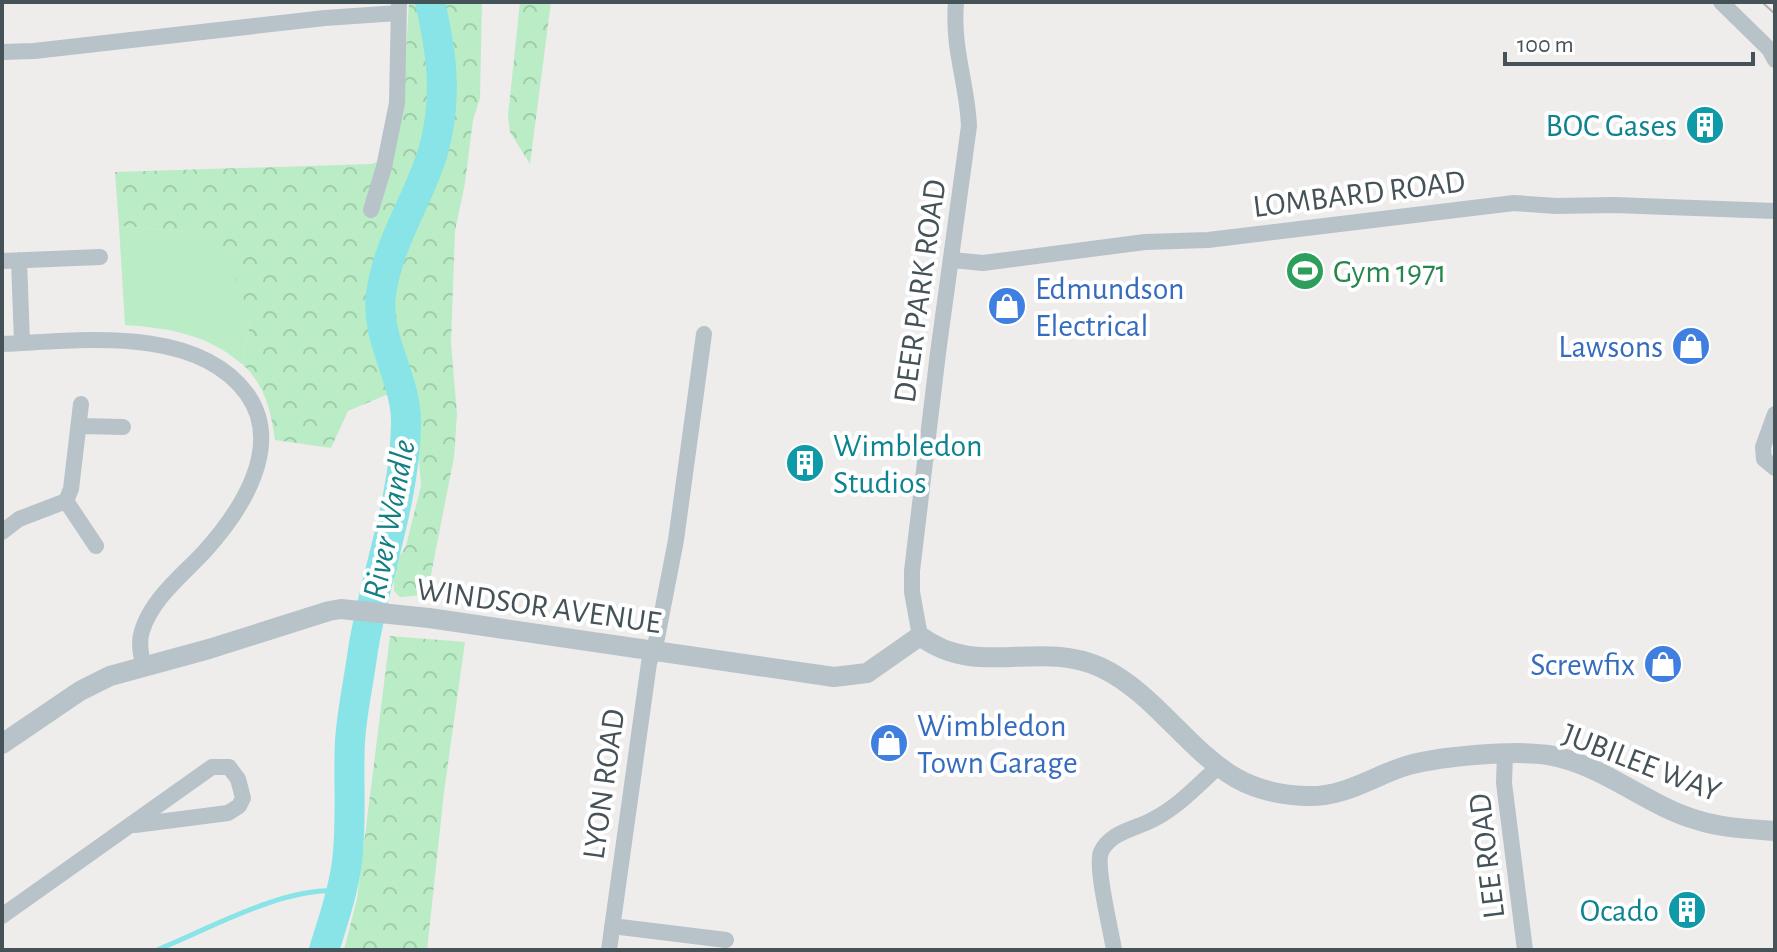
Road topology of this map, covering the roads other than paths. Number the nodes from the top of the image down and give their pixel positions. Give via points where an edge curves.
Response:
1 (956, 2) edge
2 (1721, 2) edge
3 (399, 7) edge
4 (2, 52) edge
5 (1775, 60) edge
6 (371, 210) dead end
7 (1775, 211) edge
8 (100, 257) dead end
9 (11, 260) edge
10 (952, 260) junction
11 (704, 334) dead end
12 (22, 343) junction
13 (2, 344) edge
14 (81, 404) dead end
15 (1775, 414) edge
16 (80, 426) junction
17 (123, 427) dead end
18 (1775, 468) edge
19 (66, 501) junction
20 (2, 532) edge
21 (96, 546) dead end
22 (920, 636) junction
23 (653, 651) junction
24 (144, 667) junction
25 (2, 744) edge
26 (1505, 755) junction
27 (1219, 766) junction
28 (135, 825) junction
29 (1775, 831) edge
30 (2, 916) edge
31 (612, 926) junction
32 (726, 940) dead end
33 (609, 950) edge
34 (1114, 950) edge
35 (1525, 950) edge

1 - 10 street, DEER PARK ROAD via 956,57 969,126
2 - 5 street
3 - 4 street
3 - 6 street via 397,103
7 - 10 street, LOMBARD ROAD via 1514,203 983,263
8 - 9 street
9 - 12 street
10 - 22 street, DEER PARK ROAD via 912,571
11 - 23 street, LYON ROAD via 676,540
12 - 13 street
12 - 24 street via 140,341 168,347 225,371 254,405 260,423 259,464 219,535 166,590 146,622 140,637
14 - 16 street
15 - 18 street via 1763,447 1764,459
16 - 17 street
16 - 19 street
19 - 20 street via 19,519
19 - 21 street
22 - 23 street, WINDSOR AVENUE via 882,665 854,676
22 - 27 street, JUBILEE WAY via 957,655 1051,655 1102,668 1125,681
23 - 24 street, WINDSOR AVENUE via 341,609
23 - 31 street, LYON ROAD
24 - 25 street, WINDSOR AVENUE via 95,682
26 - 27 street, JUBILEE WAY via 1408,765 1335,794 1310,796 1260,788
26 - 29 street, JUBILEE WAY via 1566,759 1696,820
26 - 35 street, LEE ROAD
27 - 34 street via 1176,805 1123,832 1101,853
28 - 28 street via 212,767 229,767 238,779 243,798 228,813
28 - 30 street
31 - 32 street
31 - 33 street, LYON ROAD

